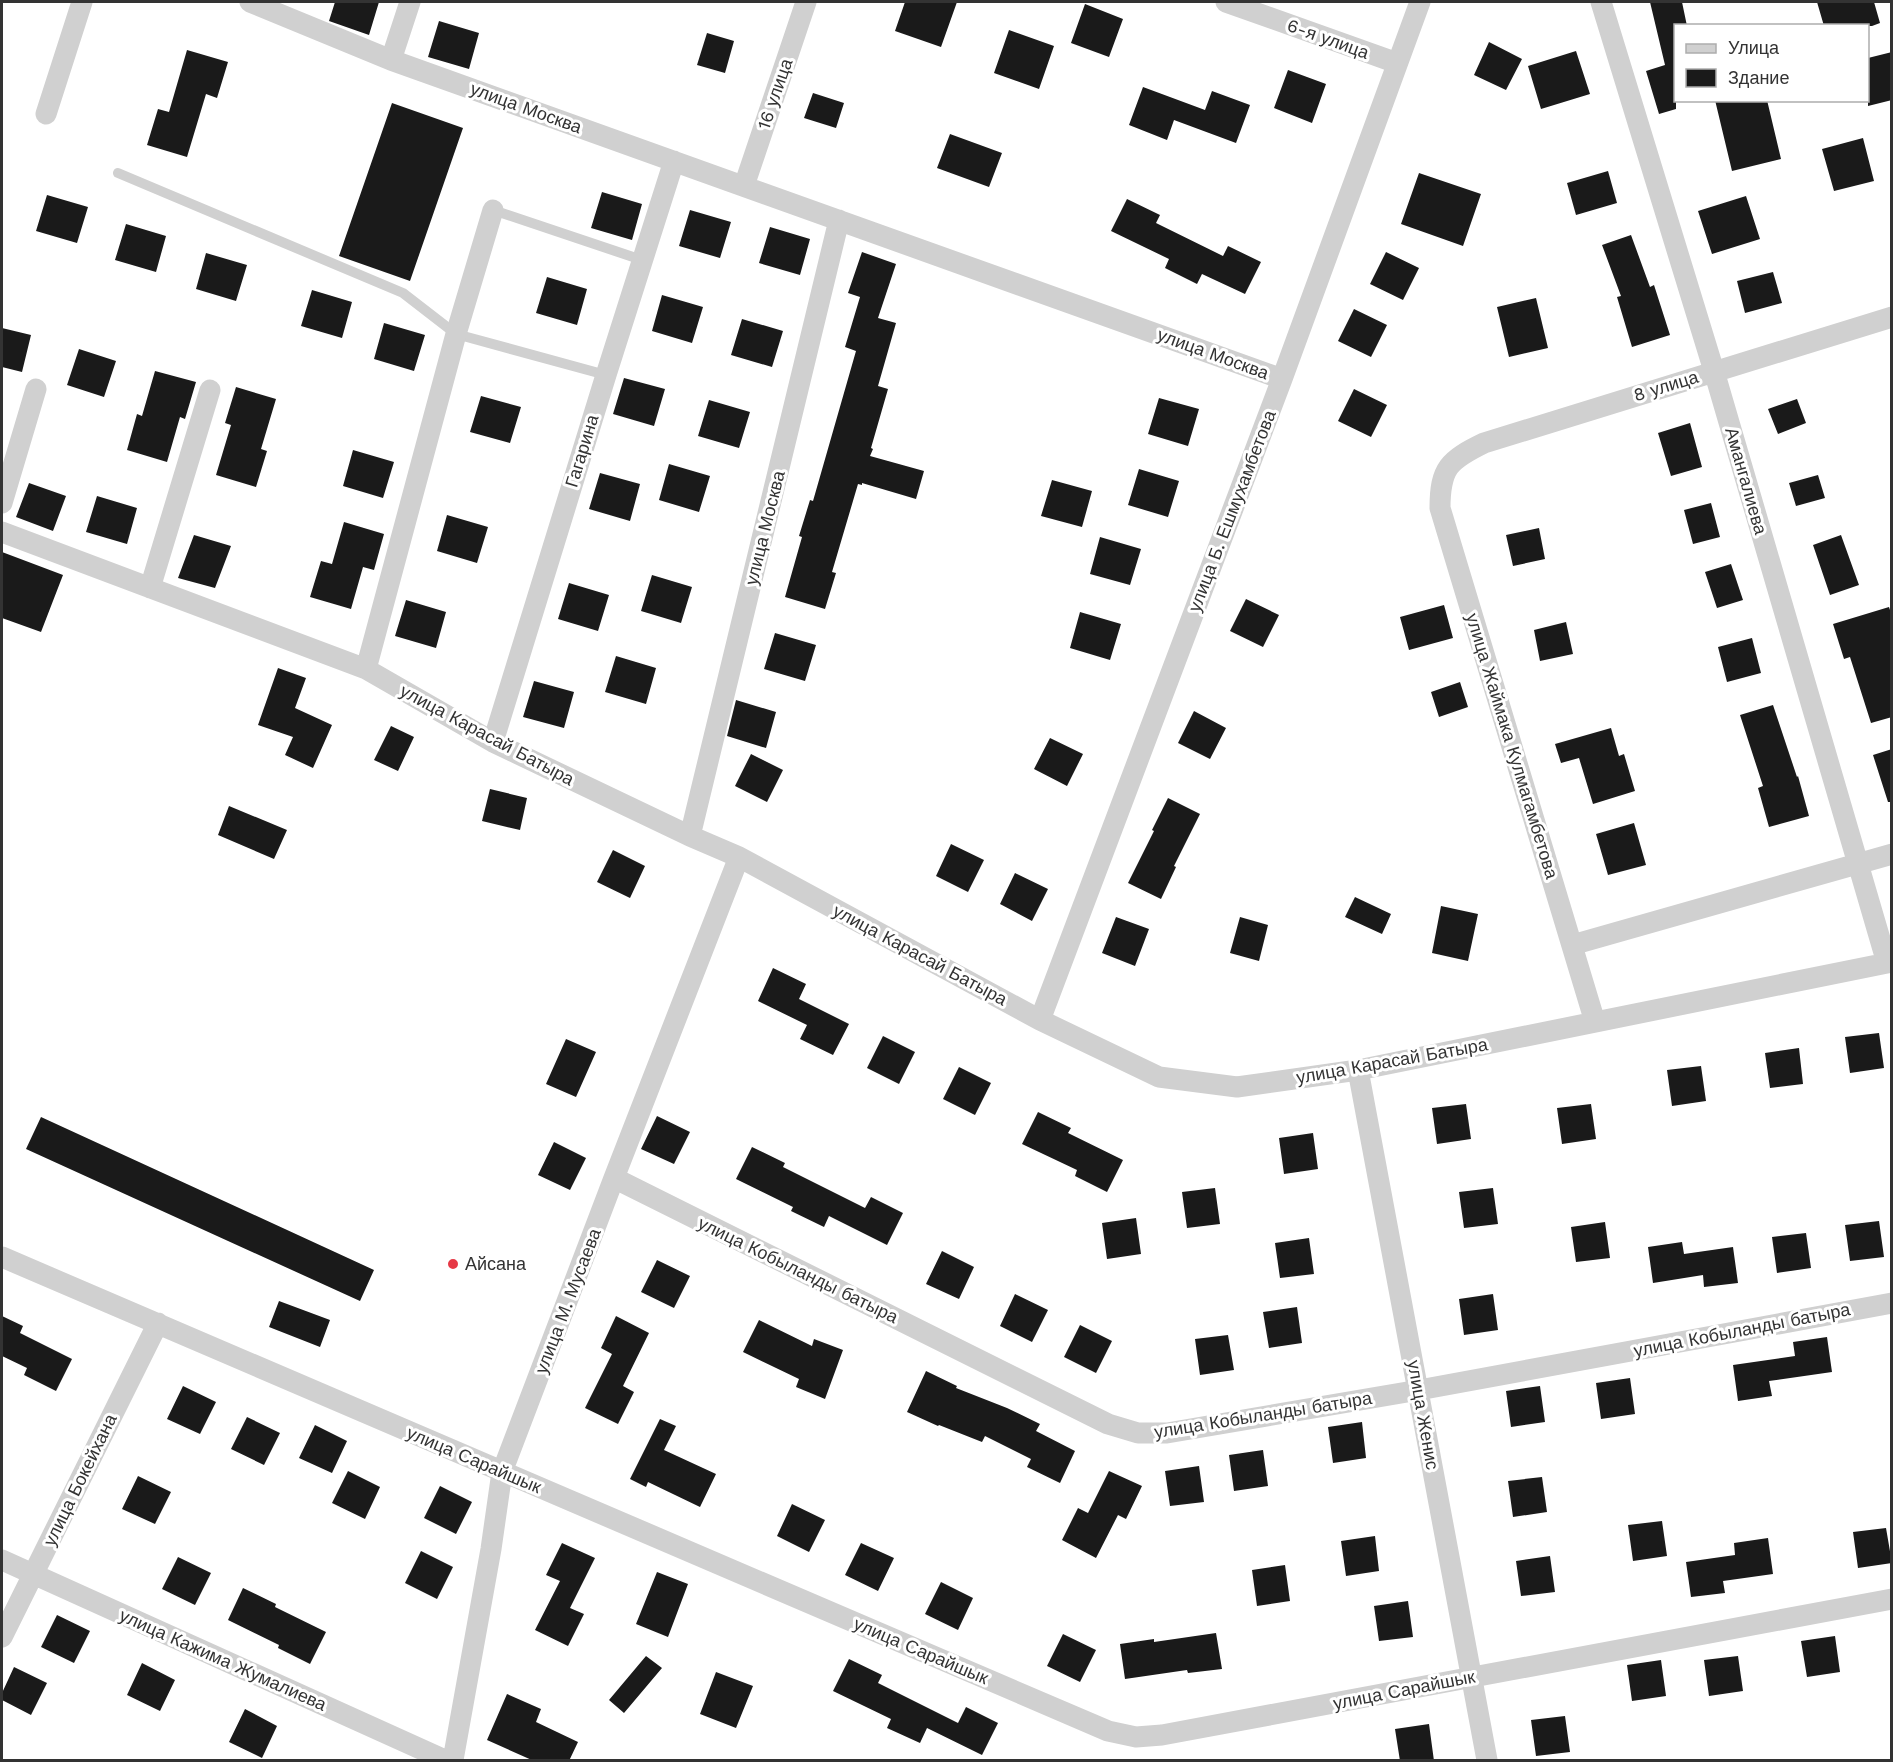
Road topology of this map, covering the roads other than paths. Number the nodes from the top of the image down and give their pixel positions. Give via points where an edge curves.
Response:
1 (82, 2) edge
2 (250, 2) edge
3 (410, 2) edge
4 (806, 2) edge
5 (1226, 2) edge
6 (1420, 2) edge
7 (1601, 2) edge
8 (391, 60) junction
9 (1397, 63) junction
10 (45, 114) dead end
11 (674, 161) junction
12 (118, 173) dead end
13 (744, 186) junction
14 (493, 210) joint
15 (839, 220) junction
16 (642, 260) junction
17 (1892, 317) edge
18 (456, 334) junction
19 (1714, 371) junction
20 (606, 375) junction
21 (1282, 379) junction
22 (36, 389) dead end
23 (210, 390) dead end
24 (1447, 468) joint
25 (2, 503) edge
26 (2, 532) edge
27 (150, 588) junction
28 (366, 669) junction
29 (493, 742) junction
30 (690, 836) junction
31 (1892, 855) edge
32 (739, 857) junction
33 (1859, 865) junction
34 (1572, 945) junction
35 (1889, 962) edge
36 (1040, 1020) junction
37 (1595, 1022) junction
38 (1358, 1070) junction
39 (614, 1178) junction
40 (2, 1257) edge
41 (1892, 1303) edge
42 (158, 1323) junction
43 (1419, 1390) junction
44 (502, 1472) junction
45 (2, 1560) edge
46 (33, 1574) junction
47 (1892, 1599) edge
48 (2, 1637) edge
49 (1472, 1677) junction
50 (445, 1761) edge
51 (453, 1761) edge
52 (1487, 1761) edge

1 - 10 street
2 - 8 street, улица Москва
3 - 8 street
4 - 13 street, 16 улица
5 - 9 street, 6-я улица
6 - 9 street, улица Б. Ешмухамбетова
7 - 19 street, Амангалиева
8 - 11 street, улица Москва
9 - 21 street, улица Б. Ешмухамбетова
11 - 13 street, улица Москва
11 - 16 street, Гагарина
12 - 18 lane via 403,293
13 - 15 street, улица Москва
14 - 16 lane
14 - 18 street
15 - 21 street, улица Москва
15 - 30 street, улица Москва
16 - 20 street, Гагарина
17 - 19 street, 8 улица
18 - 20 lane
18 - 28 street
19 - 24 street, 8 улица via 1484,443
19 - 33 street, Амангалиева
20 - 29 street, Гагарина
21 - 36 street, улица Б. Ешмухамбетова
22 - 25 street
23 - 27 street
24 - 34 street, улица Жаймака Кулмагамбетова via 1440,486 1440,508
26 - 27 street, улица Карасай Батыра
27 - 28 street, улица Карасай Батыра
28 - 29 street, улица Карасай Батыра
29 - 30 street, улица Карасай Батыра
30 - 32 street, улица Карасай Батыра
31 - 33 street
32 - 36 street, улица Карасай Батыра
32 - 39 street, улица М. Мусаева
33 - 34 street
33 - 35 street, Амангалиева
34 - 37 street, улица Жаймака Кулмагамбетова
35 - 37 street, улица Карасай Батыра
36 - 38 street, улица Карасай Батыра via 1159,1077 1237,1087
37 - 38 street, улица Карасай Батыра
38 - 43 street, улица Женис
39 - 43 street, улица Кобыланды батыра via 1108,1424 1138,1433 1167,1432
39 - 44 street, улица М. Мусаева
40 - 42 street, улица Сарайшык
41 - 43 street, улица Кобыланды батыра
42 - 44 street, улица Сарайшык
42 - 46 street, улица Бокейхана
43 - 49 street, улица Женис
44 - 49 street, улица Сарайшык via 1108,1731 1136,1737
44 - 51 street, улица М. Мусаева
45 - 46 street, улица Кажима Жумалиева
46 - 48 street, улица Бокейхана
46 - 50 street, улица Кажима Жумалиева
47 - 49 street, улица Сарайшык
49 - 52 street, улица Женис

